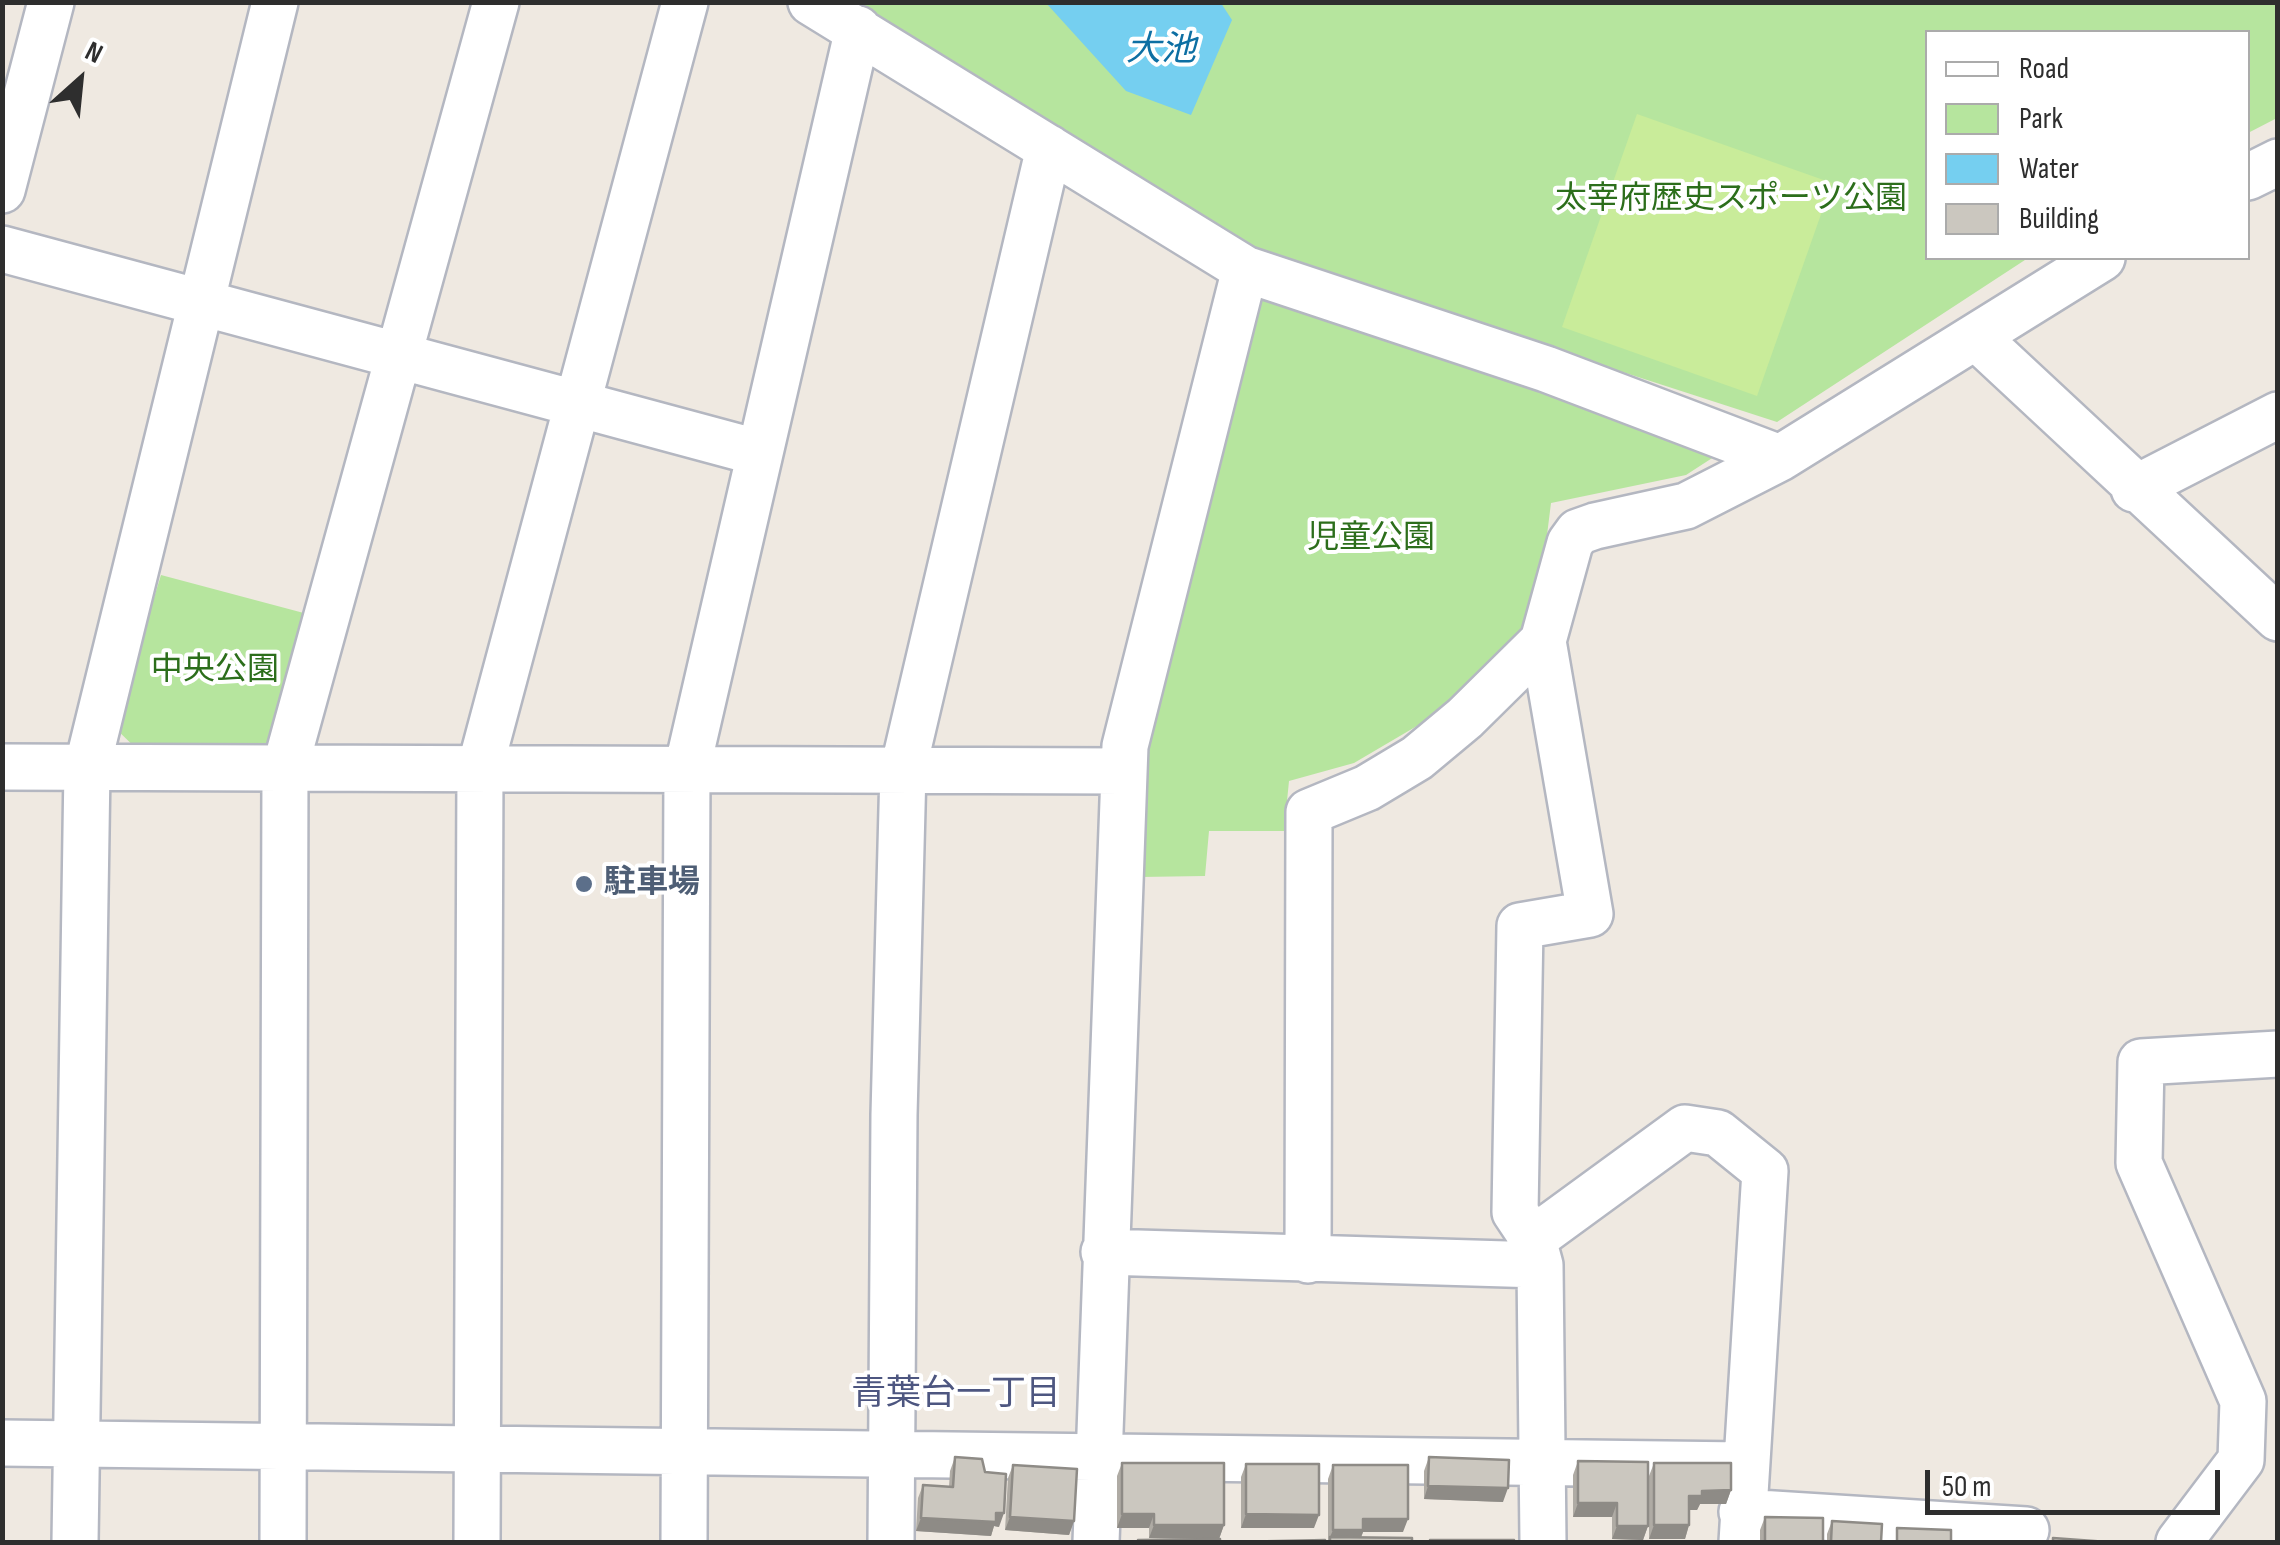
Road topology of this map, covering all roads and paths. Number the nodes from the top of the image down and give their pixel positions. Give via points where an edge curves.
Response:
1 (52, 2) edge
2 (275, 2) edge
3 (496, 2) edge
4 (685, 2) edge
5 (811, 2) edge
6 (858, 29) junction
7 (1049, 148) junction
8 (2278, 162) edge
9 (2250, 176) edge
10 (2, 190) edge
11 (2, 249) edge
12 (2099, 260) edge
13 (1245, 269) junction
14 (201, 305) junction
15 (1976, 337) junction
16 (401, 358) junction
17 (575, 404) junction
18 (2278, 416) edge
19 (760, 452) junction
20 (1780, 458) junction
21 (2134, 489) junction
22 (2278, 618) edge
23 (1543, 641) junction
24 (2, 767) edge
25 (87, 768) junction
26 (285, 768) junction
27 (480, 768) junction
28 (686, 769) junction
29 (903, 770) junction
30 (1124, 771) junction
31 (2278, 1054) edge
32 (1104, 1252) junction
33 (1536, 1252) junction
34 (1308, 1260) junction
35 (2, 1443) edge
36 (75, 1443) junction
37 (282, 1446) junction
38 (476, 1448) junction
39 (685, 1450) junction
40 (893, 1453) junction
41 (1098, 1456) junction
42 (2259, 1460) edge
43 (1543, 1462) junction
44 (1744, 1464) junction
45 (1742, 1527) edge
46 (2026, 1530) dead end
47 (74, 1542) edge
48 (283, 1542) edge
49 (477, 1542) edge
50 (684, 1542) edge
51 (891, 1542) edge
52 (1096, 1542) edge
53 (1543, 1542) edge
54 (2179, 1542) edge

1 - 10 street
2 - 14 street
3 - 16 street
4 - 17 street
5 - 6 street
6 - 7 street
6 - 19 street
7 - 13 street
7 - 29 street
8 - 9 street
11 - 14 street
12 - 15 street
13 - 20 street via 1546,369
13 - 30 street via 1129,727
14 - 16 street
14 - 25 street
15 - 20 street
15 - 21 street
16 - 17 street
16 - 26 street
17 - 19 street
17 - 27 street
18 - 21 street
19 - 28 street
20 - 23 street via 1686,506 1578,532
21 - 22 street
23 - 33 street via 1590,914 1520,926 1515,1212
23 - 34 street via 1417,758 1309,812
24 - 25 street
25 - 26 street
25 - 36 street
26 - 27 street
26 - 37 street
27 - 28 street
27 - 38 street
28 - 29 street
28 - 39 street
29 - 30 street
29 - 40 street
30 - 32 street
31 - 42 street via 2140,1062 2139,1163 2243,1402
32 - 34 street
32 - 41 street
33 - 34 street
33 - 43 street
33 - 44 street via 1685,1128 1718,1133 1765,1170
35 - 36 street
36 - 37 street
36 - 47 street
37 - 38 street
37 - 48 street
38 - 39 street
38 - 49 street
39 - 40 street
39 - 50 street
40 - 41 street
40 - 51 street
41 - 43 street
41 - 52 street
42 - 54 street
43 - 44 street
43 - 53 street
44 - 45 street
45 - 46 street

